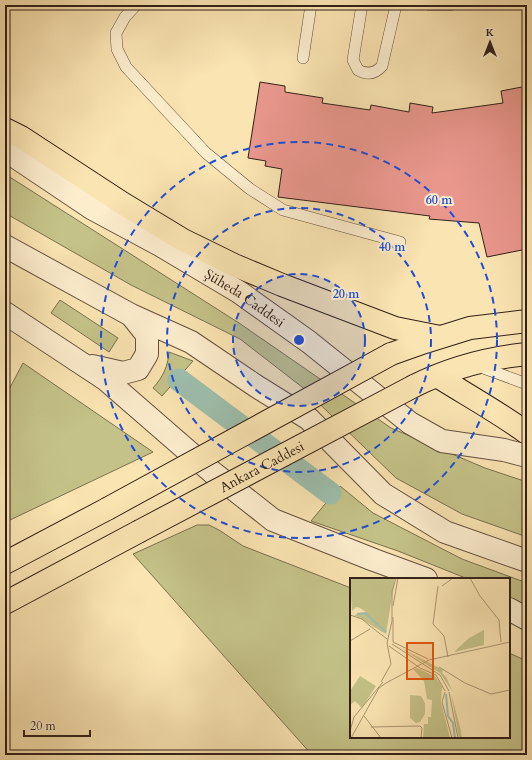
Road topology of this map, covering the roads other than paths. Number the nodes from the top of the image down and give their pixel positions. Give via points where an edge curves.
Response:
1 (136, 5) edge
2 (311, 5) edge
3 (362, 5) edge
4 (396, 5) edge
5 (430, 5) edge
6 (450, 5) edge
7 (303, 58) dead end
8 (5, 129) edge
9 (6, 151) edge
10 (400, 242) dead end
11 (5, 246) edge
12 (5, 313) edge
13 (131, 315) junction
14 (527, 322) edge
15 (440, 337) junction
16 (527, 354) edge
17 (82, 363) junction
18 (472, 364) junction
19 (437, 376) junction
20 (527, 384) edge
21 (527, 433) edge
22 (527, 456) edge
23 (527, 561) edge
24 (5, 564) edge
25 (423, 578) edge
26 (5, 603) edge
27 (510, 610) edge
28 (527, 619) edge

1 - 10 lane via 116,33 116,49 126,67 206,153 250,189 283,210
2 - 7 lane
3 - 4 lane via 354,60 358,70 368,74 378,71 382,66
5 - 6 lane
8 - 15 main road via 183,240 234,265 395,328
9 - 22 street, Şüheda Caddesi via 93,209 239,292 309,342 410,423 442,440
11 - 13 street
12 - 17 street
13 - 17 street via 146,336 146,354 138,369 123,373
13 - 23 street via 191,342 309,419 383,494 445,532
14 - 15 main road via 470,328
15 - 24 main road, bridge via 391,354
16 - 18 main road, Ankara Caddesi via 503,356
17 - 25 street via 105,379 212,472 273,520
18 - 19 main road, Ankara Caddesi
18 - 20 lane
19 - 21 main road via 500,413
19 - 26 main road, Ankara Caddesi, bridge
27 - 28 street

